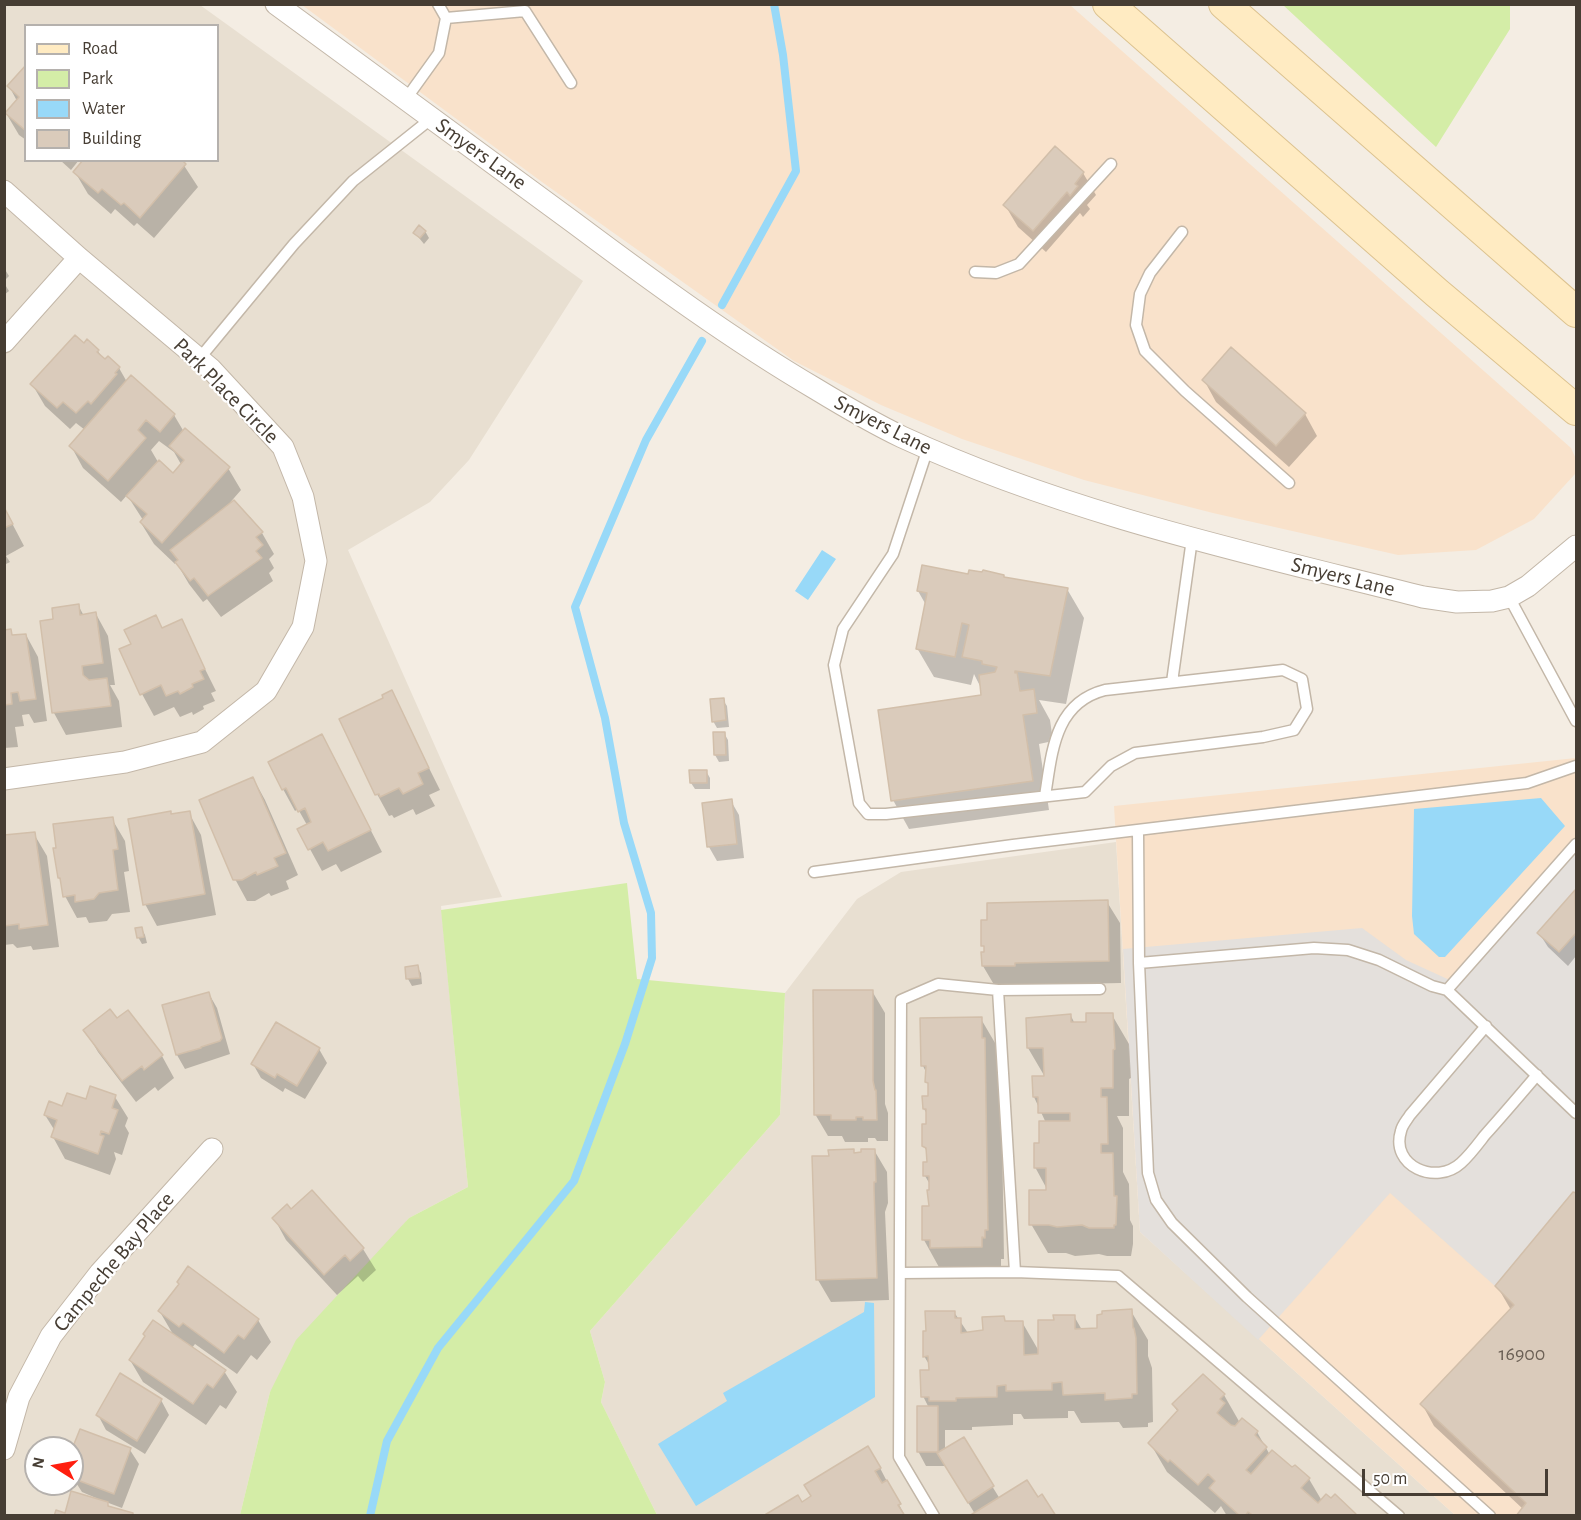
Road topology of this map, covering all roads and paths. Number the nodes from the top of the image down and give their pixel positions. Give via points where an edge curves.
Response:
1 (276, 4) edge
2 (438, 4) edge
3 (1108, 4) edge
4 (1224, 4) edge
5 (446, 18) junction
6 (571, 83) dead end
7 (406, 99) junction
8 (432, 118) junction
9 (1111, 164) dead end
10 (4, 191) edge
11 (1182, 232) dead end
12 (79, 258) junction
13 (975, 272) dead end
14 (1576, 312) edge
15 (4, 342) edge
16 (199, 359) junction
17 (1576, 410) edge
18 (928, 448) junction
19 (1289, 483) dead end
20 (1192, 539) junction
21 (1576, 546) edge
22 (1509, 597) junction
23 (1173, 682) junction
24 (1576, 721) edge
25 (1576, 766) edge
26 (4, 779) edge
27 (1044, 796) junction
28 (1138, 831) junction
29 (1576, 844) edge
30 (814, 872) dead end
31 (1139, 963) junction
32 (1100, 989) dead end
33 (998, 990) junction
34 (1447, 990) junction
35 (1486, 1026) junction
36 (1537, 1076) junction
37 (1576, 1113) edge
38 (212, 1149) dead end
39 (1016, 1272) junction
40 (900, 1273) junction
41 (4, 1449) edge
42 (934, 1515) edge
43 (1399, 1515) edge
44 (1490, 1515) edge

1 - 7 street, Smyers Lane
2 - 5 lane
3 - 17 main road
4 - 14 main road
5 - 6 lane via 525,11
5 - 7 lane via 439,53
7 - 8 street, Smyers Lane
8 - 16 lane via 353,181 294,244
8 - 18 street, Smyers Lane via 768,361
9 - 13 lane via 1019,264 996,273
10 - 12 street, Park Place Circle
11 - 19 lane via 1150,273 1140,294 1136,325 1144,351
12 - 15 street
12 - 16 street, Park Place Circle
16 - 26 street, Park Place Circle via 283,447 299,487 316,561 303,627 266,691 202,742 125,762
18 - 20 street, Smyers Lane via 1026,489
18 - 27 lane via 893,554 843,629 834,665 859,803 868,814
20 - 22 street, Smyers Lane via 1422,597 1457,602
20 - 23 lane
21 - 22 street, Smyers Lane
22 - 24 lane
23 - 27 lane via 1089,694 1063,719 1054,741
23 - 27 lane via 1283,670 1302,679 1307,709 1294,730 1135,753 1111,766 1085,792
25 - 28 lane via 1527,783
28 - 30 lane
28 - 31 lane
29 - 34 lane
31 - 34 lane via 1314,948 1348,950
31 - 44 lane via 1148,1173 1156,1200 1172,1223 1246,1297
32 - 33 lane
33 - 39 lane
33 - 40 lane via 938,984 901,1000
34 - 35 lane
35 - 36 lane
35 - 36 lane via 1401,1130 1402,1155 1413,1166 1438,1174 1460,1164
36 - 37 lane
38 - 41 street, Campeche Bay Place via 100,1273 51,1336 19,1397
39 - 40 lane
39 - 43 lane via 1118,1276
40 - 42 lane via 899,1457

